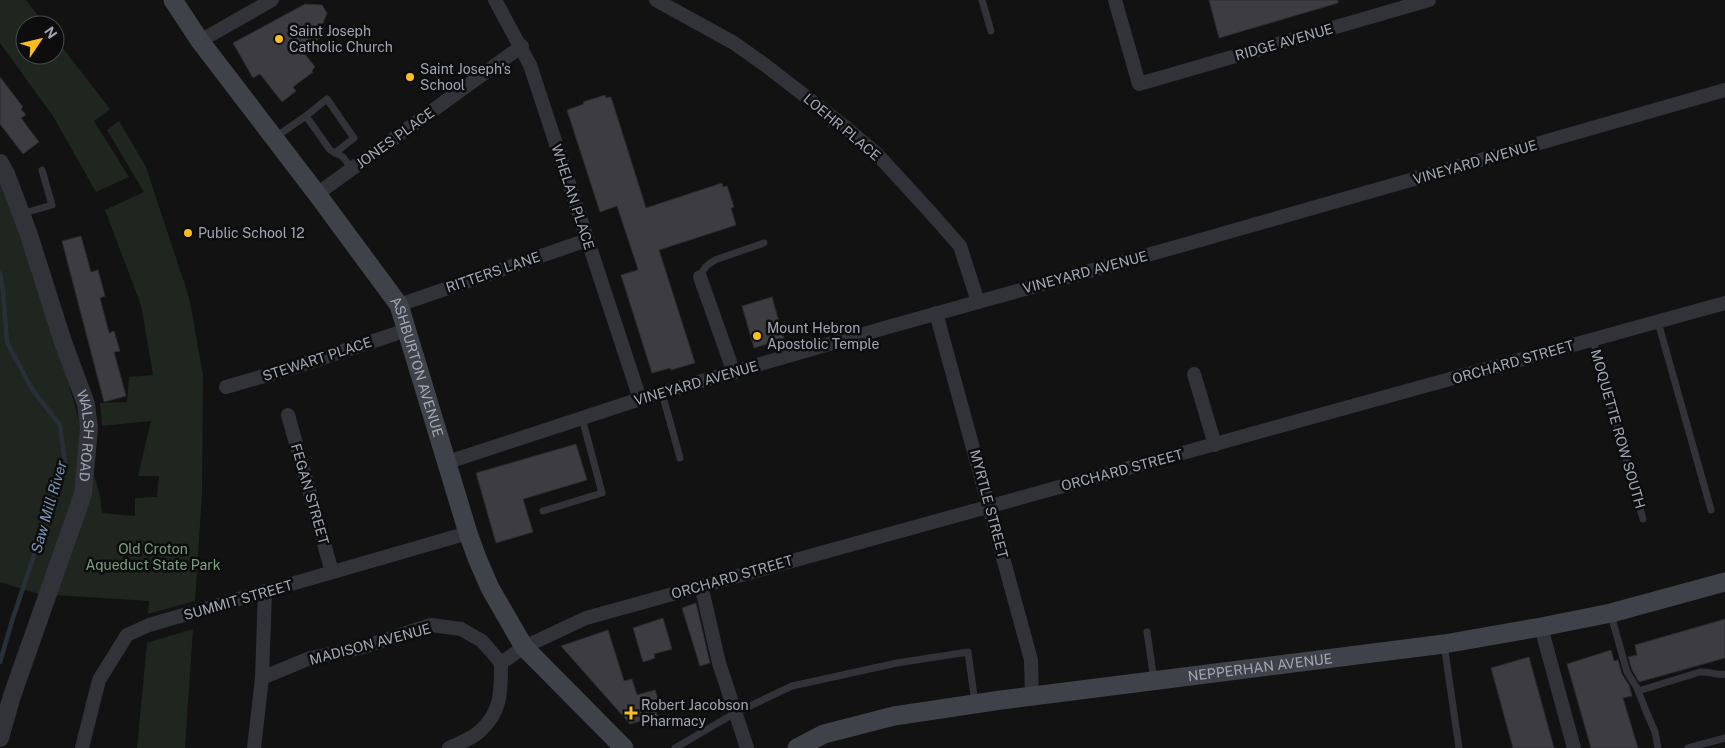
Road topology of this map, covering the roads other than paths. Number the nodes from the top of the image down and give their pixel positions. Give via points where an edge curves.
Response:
1 (173, 0) edge
2 (272, 0) edge
3 (495, 0) edge
4 (656, 0) edge
5 (982, 0) edge
6 (1115, 0) edge
7 (1429, 0) edge
8 (1413, 2) edge
9 (991, 31) dead end
10 (200, 41) junction
11 (522, 46) junction
12 (1725, 90) edge
13 (306, 116) junction
14 (274, 138) junction
15 (335, 153) junction
16 (0, 163) edge
17 (352, 169) junction
18 (42, 170) dead end
19 (317, 194) junction
20 (21, 214) junction
21 (587, 240) junction
22 (764, 243) dead end
23 (700, 277) joint
24 (978, 302) junction
25 (1725, 303) edge
26 (399, 305) junction
27 (936, 314) junction
28 (1658, 322) junction
29 (407, 330) junction
30 (1593, 340) junction
31 (734, 373) junction
32 (1194, 374) dead end
33 (226, 387) dead end
34 (662, 393) junction
35 (640, 399) junction
36 (288, 415) dead end
37 (582, 418) junction
38 (1215, 445) junction
39 (680, 458) dead end
40 (448, 462) junction
41 (990, 505) junction
42 (1711, 510) dead end
43 (543, 511) dead end
44 (1643, 519) dead end
45 (468, 533) junction
46 (332, 572) junction
47 (1725, 582) edge
48 (702, 585) junction
49 (265, 591) junction
50 (1610, 613) junction
51 (1541, 627) junction
52 (1147, 632) dead end
53 (1444, 644) junction
54 (524, 647) junction
55 (501, 663) junction
56 (1725, 674) edge
57 (262, 678) junction
58 (1154, 680) junction
59 (1638, 691) junction
60 (1032, 696) junction
61 (975, 704) junction
62 (735, 713) junction
63 (0, 738) edge
64 (1725, 738) edge
65 (82, 748) edge
66 (254, 748) edge
67 (449, 748) edge
68 (624, 748) edge
69 (675, 748) edge
70 (747, 748) edge
71 (797, 748) edge
72 (1459, 748) edge
73 (1574, 748) edge
74 (1658, 748) edge
75 (1688, 748) edge

1 - 10 main road, ASHBURTON AVENUE
2 - 10 street
3 - 11 street, WHELAN PLACE
4 - 24 street, LOEHR PLACE via 734,43 877,154 960,246
5 - 9 lane
6 - 8 street, RIDGE AVENUE via 1139,84
7 - 8 street, RIDGE AVENUE
10 - 14 main road, ASHBURTON AVENUE
11 - 17 street, JONES PLACE
11 - 21 street, WHELAN PLACE
12 - 24 street, VINEYARD AVENUE
13 - 14 lane
13 - 15 lane
13 - 15 lane via 327,99 354,138
14 - 19 main road, ASHBURTON AVENUE
15 - 17 lane via 343,157
16 - 20 street, WALSH ROAD
17 - 19 street, JONES PLACE
18 - 20 lane via 52,205
19 - 26 main road, ASHBURTON AVENUE
20 - 63 street, WALSH ROAD via 86,404 89,428 83,494
21 - 26 street, RITTERS LANE
21 - 35 street, WHELAN PLACE
22 - 23 lane via 714,260 702,270
23 - 31 street
24 - 27 street, VINEYARD AVENUE
25 - 28 street, ORCHARD STREET
26 - 29 main road, ASHBURTON AVENUE
27 - 31 street, VINEYARD AVENUE
27 - 41 street, MYRTLE STREET
28 - 30 street, ORCHARD STREET
28 - 42 lane
29 - 33 street, STEWART PLACE
29 - 40 main road, ASHBURTON AVENUE
30 - 38 street, ORCHARD STREET
30 - 44 lane, MOQUETTE ROW SOUTH
31 - 34 street, VINEYARD AVENUE
32 - 38 street
34 - 35 street, VINEYARD AVENUE
34 - 39 lane
35 - 37 street, VINEYARD AVENUE
36 - 46 street, FEGAN STREET
37 - 40 street, VINEYARD AVENUE
37 - 43 lane via 602,493
38 - 41 street, ORCHARD STREET
40 - 45 main road, ASHBURTON AVENUE
41 - 48 street, ORCHARD STREET
41 - 60 street, MYRTLE STREET via 1031,660
45 - 46 street, SUMMIT STREET
45 - 54 main road, ASHBURTON AVENUE via 490,588
46 - 49 street, SUMMIT STREET
47 - 50 main road, NEPPERHAN AVENUE
48 - 54 street, ORCHARD STREET via 586,618
48 - 62 street via 719,663
49 - 57 street
49 - 65 street, SUMMIT STREET via 149,625 127,635 99,680
50 - 51 main road, NEPPERHAN AVENUE
50 - 59 lane via 1627,672
51 - 53 main road, NEPPERHAN AVENUE
51 - 73 street
52 - 58 lane
53 - 58 main road, NEPPERHAN AVENUE
53 - 72 lane
54 - 55 street
54 - 68 main road, ASHBURTON AVENUE
55 - 57 street, MADISON AVENUE via 482,641 461,629 431,625 360,648 310,658
55 - 67 street via 496,713 480,732
56 - 59 lane via 1717,676 1700,672
57 - 66 street
58 - 60 main road, NEPPERHAN AVENUE
59 - 74 lane
60 - 61 main road, NEPPERHAN AVENUE
61 - 62 lane via 968,652 897,662 792,686
61 - 71 main road, NEPPERHAN AVENUE via 894,716 824,734
62 - 69 lane
62 - 70 street
64 - 75 lane

